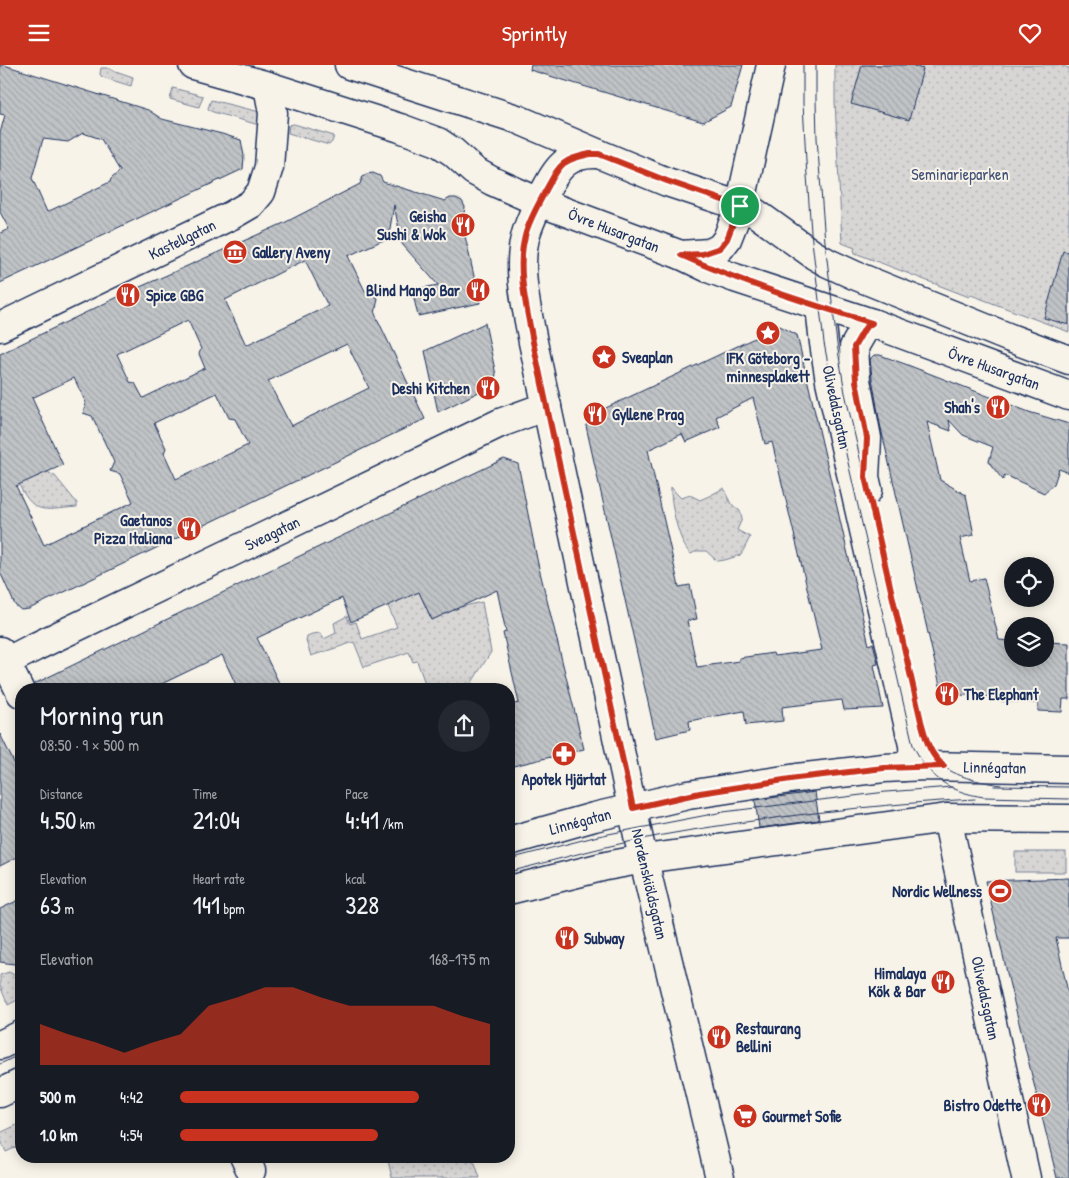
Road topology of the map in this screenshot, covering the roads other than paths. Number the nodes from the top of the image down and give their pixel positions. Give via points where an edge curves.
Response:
1 (193, 65) edge
2 (349, 65) edge
3 (771, 65) edge
4 (268, 86) junction
5 (599, 154) junction
6 (539, 202) junction
7 (740, 206) junction
8 (681, 255) junction
9 (820, 307) junction
10 (872, 323) junction
11 (0, 327) edge
12 (1069, 360) edge
13 (1069, 396) edge
14 (547, 406) junction
15 (2, 659) edge
16 (15, 683) edge
17 (944, 766) junction
18 (903, 767) junction
19 (1069, 769) edge
20 (633, 808) junction
21 (947, 818) junction
22 (1069, 819) edge
23 (515, 839) edge
24 (644, 859) junction
25 (515, 889) edge
26 (15, 1038) edge
27 (0, 1045) edge
28 (15, 1086) edge
29 (0, 1093) edge
30 (720, 1178) edge
31 (1026, 1178) edge

1 - 4 street, Övre Husargatan
2 - 5 street, Övre Husargatan via 517,119
3 - 7 street
4 - 6 street, Övre Husargatan via 438,142 474,171
4 - 11 street, Kastellgatan via 274,113 269,167 261,192 251,204
5 - 6 street, Nordenskiöldsgatan via 564,162
5 - 7 street, Övre Husargatan
6 - 8 street, Övre Husargatan
6 - 14 street, Nordenskiöldsgatan via 525,236 522,264 533,342
7 - 8 street via 720,248 702,254
7 - 12 street, Övre Husargatan via 757,214 828,263
8 - 9 street, Övre Husargatan via 735,278
9 - 10 street, Övre Husargatan
9 - 18 street, Olivedalsgatan via 838,415 913,745 913,757
10 - 13 street, Övre Husargatan
10 - 17 street, Olivedalsgatan via 865,328 854,347 856,381 867,438 865,477 927,743
14 - 15 street, Sveagatan via 500,423
14 - 20 street, Nordenskiöldsgatan
15 - 16 street
17 - 18 street, Linnégatan
17 - 19 street, Linnégatan
18 - 20 street, Linnégatan via 787,779 688,795
20 - 23 street, Linnégatan
20 - 24 street, Nordenskiöldsgatan
21 - 22 street
21 - 24 street
21 - 31 street, Olivedalsgatan
24 - 25 street
24 - 30 street, Nordenskiöldsgatan
26 - 27 street
28 - 29 street

